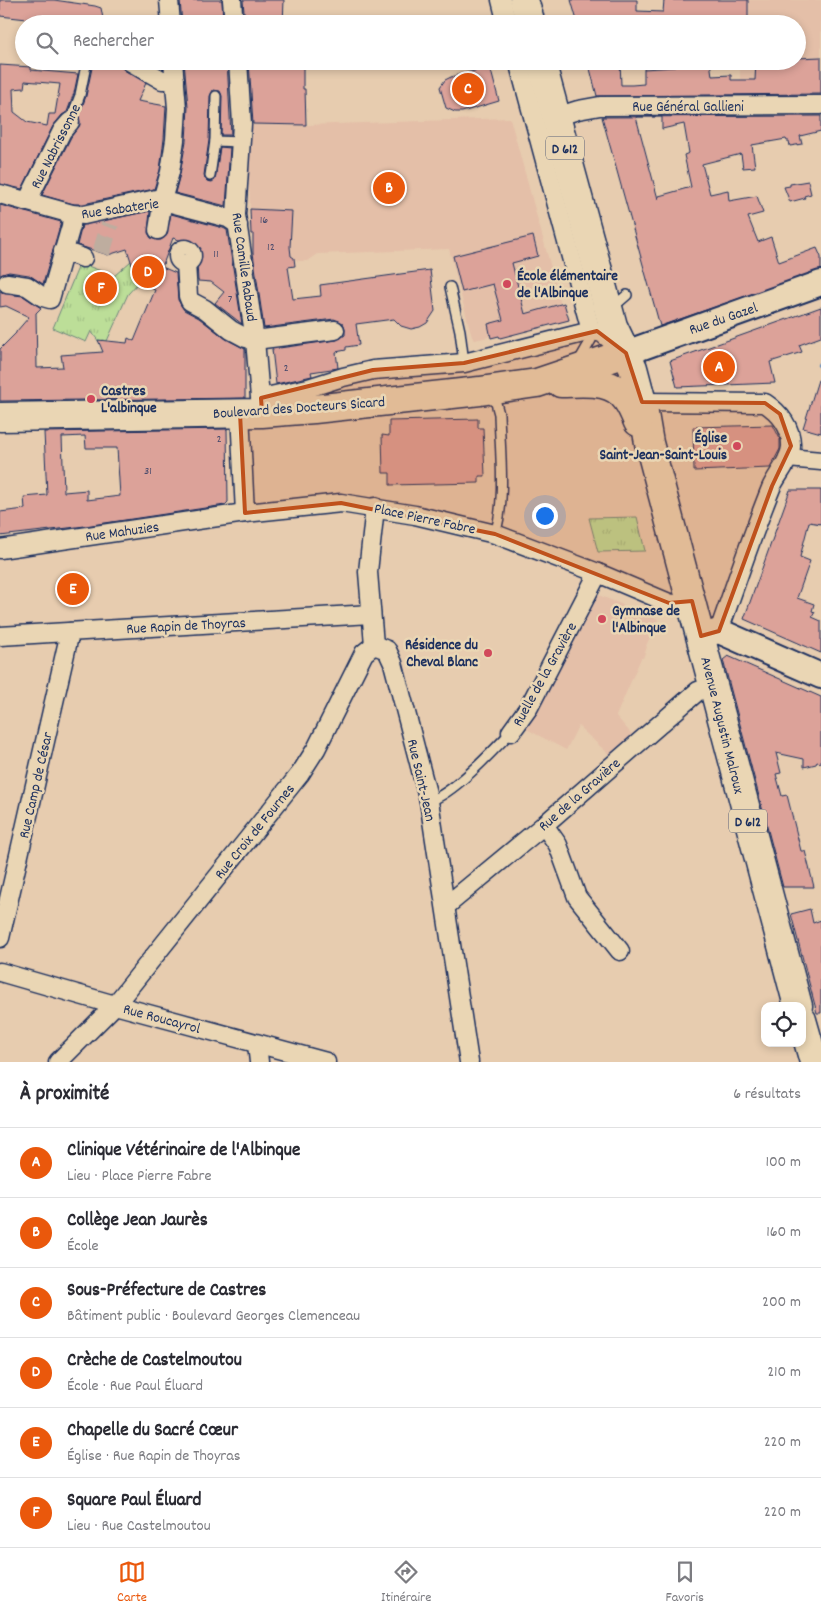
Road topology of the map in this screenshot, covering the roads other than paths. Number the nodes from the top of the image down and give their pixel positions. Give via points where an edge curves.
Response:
1 (169, 0) edge
2 (232, 0) edge
3 (501, 0) edge
4 (524, 0) edge
5 (170, 15) edge
6 (233, 15) edge
7 (505, 15) edge
8 (528, 15) edge
9 (87, 70) edge
10 (145, 70) edge
11 (173, 70) edge
12 (239, 70) edge
13 (522, 70) edge
14 (542, 70) edge
15 (174, 80) junction
16 (216, 96) dead end
17 (821, 105) edge
18 (545, 120) junction
19 (70, 122) joint
20 (215, 141) junction
21 (241, 142) junction
22 (210, 176) dead end
23 (0, 194) edge
24 (163, 201) junction
25 (27, 202) junction
26 (72, 214) junction
27 (238, 225) junction
28 (158, 230) dead end
29 (577, 238) junction
30 (63, 251) junction
31 (83, 258) dead end
32 (186, 263) dead end
33 (821, 283) edge
34 (4, 284) edge
35 (450, 287) dead end
36 (609, 312) junction
37 (335, 330) dead end
38 (255, 340) junction
39 (626, 353) junction
40 (464, 362) junction
41 (570, 373) junction
42 (537, 383) junction
43 (480, 391) junction
44 (642, 402) junction
45 (254, 408) junction
46 (0, 417) edge
47 (649, 444) junction
48 (788, 458) junction
49 (821, 461) edge
50 (368, 506) junction
51 (245, 513) junction
52 (495, 534) junction
53 (0, 549) edge
54 (598, 573) junction
55 (692, 601) junction
56 (371, 614) junction
57 (70, 632) junction
58 (710, 633) junction
59 (0, 636) edge
60 (374, 645) junction
61 (821, 676) edge
62 (713, 686) junction
63 (511, 732) joint
64 (429, 801) junction
65 (544, 825) junction
66 (446, 906) junction
67 (0, 938) edge
68 (620, 951) dead end
69 (0, 972) edge
70 (797, 1002) edge
71 (115, 1006) junction
72 (806, 1034) edge
73 (257, 1044) junction
74 (58, 1062) edge
75 (259, 1062) edge
76 (326, 1062) edge
77 (469, 1062) edge
78 (814, 1062) edge

1 - 5 street
2 - 6 street
3 - 7 street
4 - 8 main road
9 - 19 lane, Rue Nabrissonne
10 - 15 street via 162,80
11 - 15 street
12 - 21 street, Rue Camille Rabaud
13 - 18 street
14 - 18 main road, D 612
15 - 24 street via 175,140
16 - 20 lane
17 - 18 street, Rue Général Gallieni via 600,106
18 - 29 main road, D 612
19 - 25 street, Rue Nabrissonne via 62,131
20 - 21 lane
20 - 22 lane
21 - 27 street, Rue Camille Rabaud
23 - 25 street, Rue Sabaterie
24 - 26 street, Rue Sabaterie via 156,199 109,217
24 - 27 street, Rue Sabaterie via 228,218
24 - 28 street
25 - 26 street, Rue Sabaterie
26 - 30 street
27 - 38 street, Rue Camille Rabaud
29 - 36 main road, D 612
29 - 36 street via 573,265
30 - 31 street
30 - 34 street via 50,299 26,286
32 - 38 street via 190,301 231,330
33 - 39 street, Rue du Gazel
35 - 40 lane
36 - 39 main road, D 612
36 - 40 street
36 - 41 lane
37 - 38 street
38 - 45 street, Rue Camille Rabaud
39 - 41 main road, Boulevard des Docteurs Sicard
39 - 44 main road, D 612
40 - 45 street via 368,371
41 - 42 main road, Boulevard des Docteurs Sicard
42 - 43 main road, Boulevard des Docteurs Sicard
42 - 47 main road, Boulevard des Docteurs Sicard via 608,384 628,400
43 - 45 main road, Boulevard des Docteurs Sicard via 314,409
43 - 52 lane via 496,403 503,429 504,470
44 - 47 main road, D 612
44 - 48 street via 765,403 780,414 785,424 791,446
45 - 46 main road, Boulevard des Docteurs Sicard
45 - 51 street
47 - 55 main road, Avenue Augustin Malroux / D 612
48 - 49 street
48 - 58 street via 772,486
50 - 51 street, Place Pierre Fabre via 341,498
50 - 52 street, Place Pierre Fabre
50 - 56 street
51 - 53 street, Rue Mahuzies
52 - 54 street, Place Pierre Fabre
54 - 55 street, Place Pierre Fabre via 669,603
54 - 63 street, Ruelle de la Gravière via 529,707
55 - 58 main road, Avenue Augustin Malroux / D 612
56 - 57 street, Rue Rapin de Thoyras
56 - 60 street
57 - 59 street, Rue Rapin de Thoyras
57 - 67 street, Rue Camp de César
58 - 61 street
58 - 62 main road, Avenue Augustin Malroux / D 612
60 - 64 street, Rue Saint-Jean via 386,650 393,663
60 - 71 street, Rue Croix de Fournes via 356,666 309,762
62 - 65 street, Rue de la Gravière via 698,690
62 - 70 main road, Avenue Augustin Malroux / D 612
63 - 64 lane, Ruelle de la Gravière via 460,780 437,799
64 - 66 street, Rue Saint-Jean
65 - 66 street, Rue de la Gravière
65 - 68 street via 558,845 571,900
66 - 77 street, Rue Saint-Jean
69 - 71 street, Rue Roucayrol
71 - 73 street, Rue Roucayrol
71 - 74 street, Rue Croix de Fournes
72 - 78 main road
73 - 75 street
73 - 76 street, Rue Roucayrol

